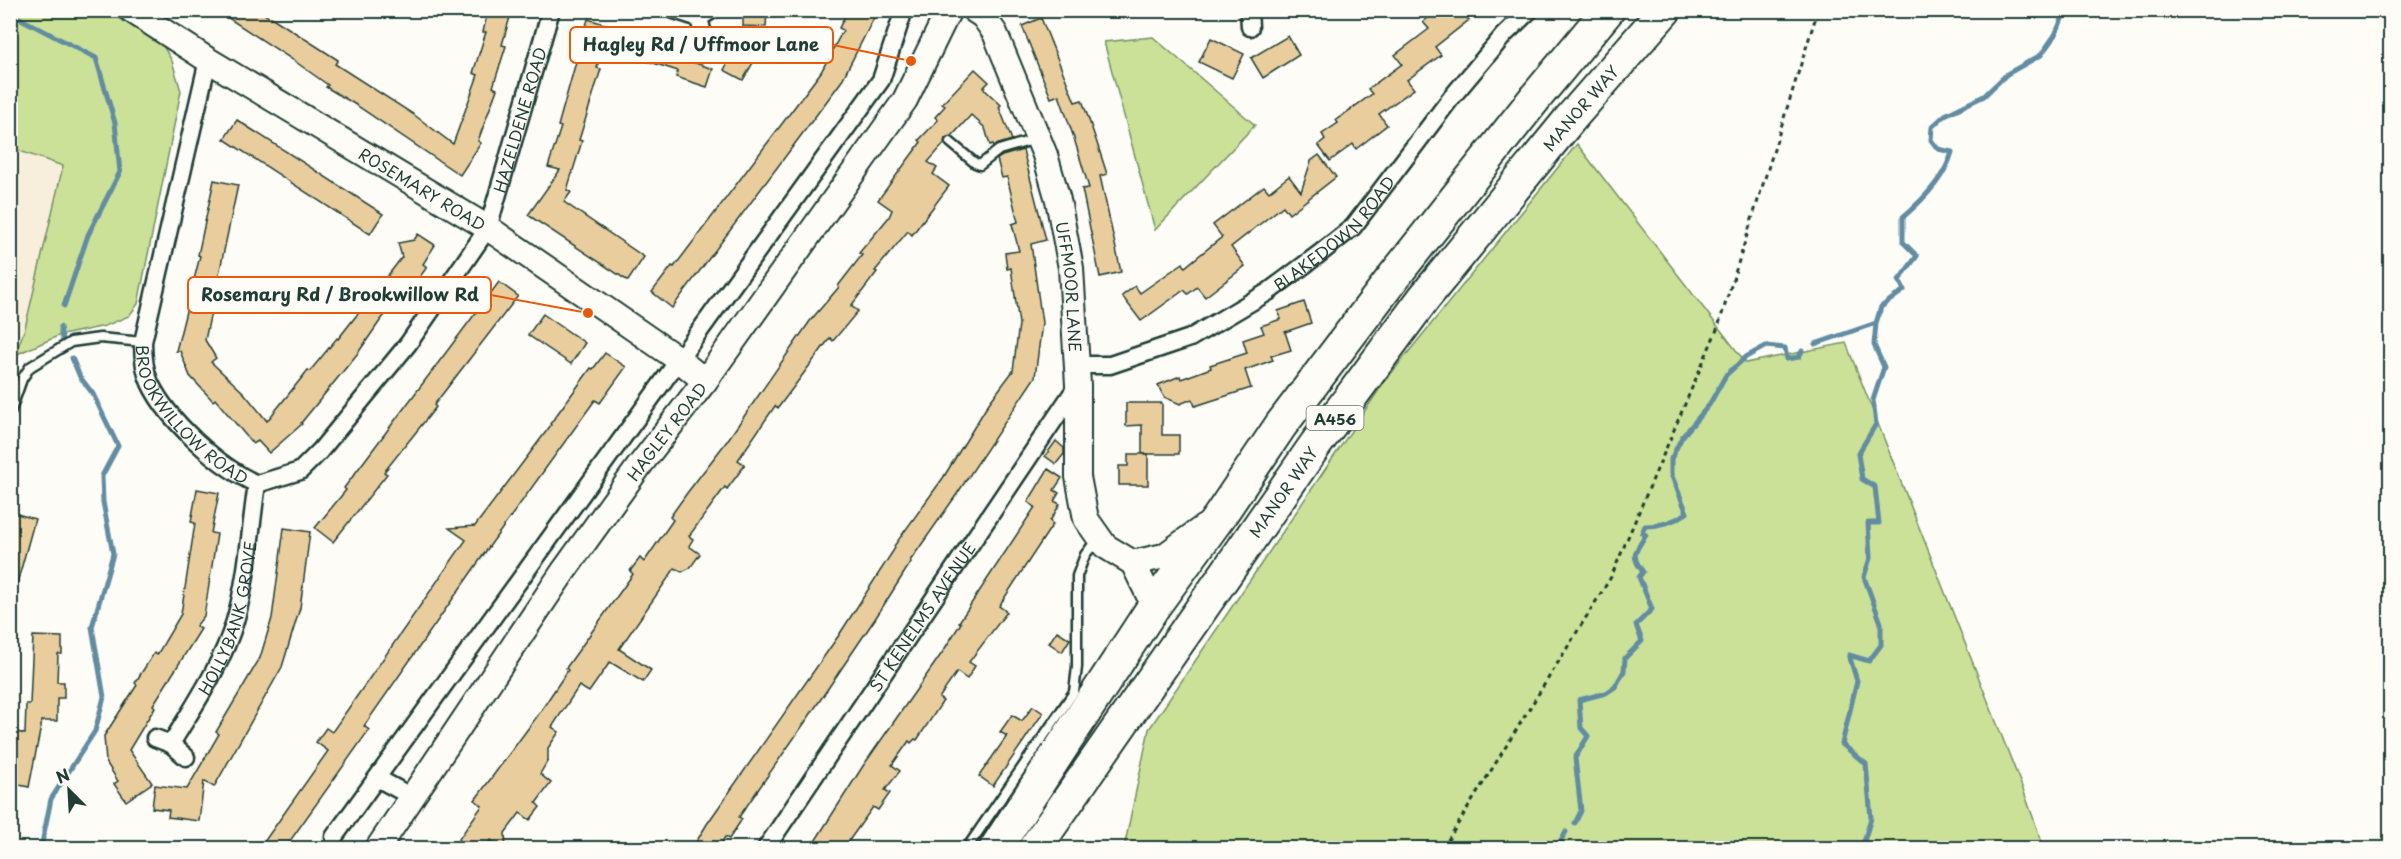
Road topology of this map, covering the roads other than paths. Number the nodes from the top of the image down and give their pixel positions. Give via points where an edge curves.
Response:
1 (131, 10) edge
2 (551, 10) edge
3 (674, 10) edge
4 (904, 10) edge
5 (949, 10) edge
6 (975, 10) edge
7 (1530, 10) edge
8 (1608, 10) edge
9 (1665, 10) edge
10 (706, 14) edge
11 (704, 39) dead end
12 (208, 60) junction
13 (1038, 139) junction
14 (950, 142) dead end
15 (488, 228) junction
16 (142, 342) junction
17 (678, 359) junction
18 (1077, 375) junction
19 (705, 381) junction
20 (10, 414) edge
21 (257, 484) junction
22 (1219, 517) junction
23 (1098, 538) junction
24 (1133, 563) junction
25 (1154, 606) junction
26 (155, 738) dead end
27 (171, 744) junction
28 (186, 757) dead end
29 (377, 778) junction
30 (411, 797) junction
31 (334, 837) dead end
32 (1037, 847) edge
33 (378, 849) edge
34 (766, 849) edge
35 (968, 849) edge
36 (996, 849) edge

1 - 12 street, ROSEMARY ROAD
2 - 15 street, HAZELDENE ROAD
3 - 10 street
4 - 17 street, HAGLEY ROAD via 881,80
5 - 19 street, HAGLEY ROAD via 905,100
6 - 13 street, UFFMOOR LANE via 994,33
7 - 18 street, BLAKEDOWN ROAD via 1450,98 1353,227 1268,292 1190,338
8 - 22 highway, A456 via 1395,274 1281,425
9 - 32 highway, MANOR WAY / A456 via 1424,298 1316,444
10 - 11 street
12 - 15 street, ROSEMARY ROAD
12 - 16 street, BROOKWILLOW ROAD
13 - 14 lane via 999,150 980,165
13 - 18 street, UFFMOOR LANE via 1058,201 1071,268
15 - 17 street, ROSEMARY ROAD
15 - 21 street, BROOKWILLOW ROAD via 408,344 320,451 300,471
16 - 20 lane via 100,338 71,342 30,367
16 - 21 street, BROOKWILLOW ROAD via 150,383 172,416 208,451 241,477
17 - 19 street, ROSEMARY ROAD
17 - 29 street, HAGLEY ROAD
18 - 23 street, UFFMOOR LANE via 1078,477 1086,519
18 - 34 street, ST KENELMS AVENUE
19 - 30 street, HAGLEY ROAD via 563,572
21 - 27 street, HOLLYBANK GROVE via 235,622 225,650
22 - 24 street via 1164,556
22 - 25 highway, A456
23 - 24 street, UFFMOOR LANE
23 - 35 lane via 1084,555 1077,576 1074,692
24 - 25 street
25 - 36 highway, A456
26 - 27 street
27 - 28 street
29 - 30 street
29 - 31 street, HAGLEY ROAD
30 - 33 street, HAGLEY ROAD

